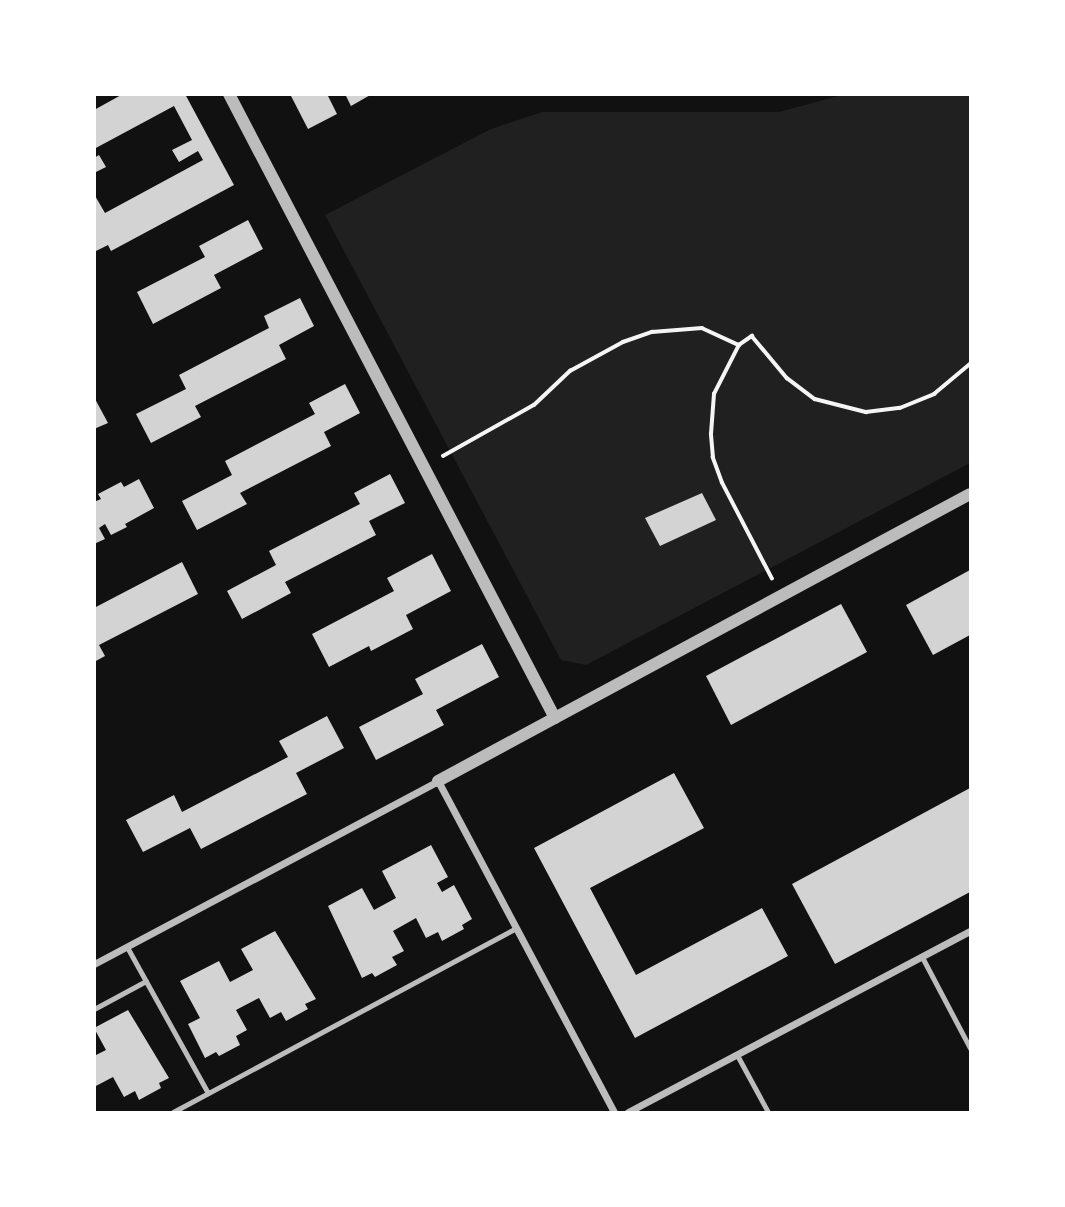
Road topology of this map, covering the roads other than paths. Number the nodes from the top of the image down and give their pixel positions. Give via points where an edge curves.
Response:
1 (229, 95) edge
2 (971, 495) edge
3 (555, 718) junction
4 (438, 781) junction
5 (516, 928) junction
6 (971, 932) edge
7 (127, 947) junction
8 (922, 957) junction
9 (94, 964) edge
10 (146, 981) junction
11 (94, 1009) edge
12 (971, 1048) edge
13 (737, 1055) junction
14 (208, 1093) junction
15 (173, 1112) edge
16 (614, 1112) edge
17 (628, 1112) edge
18 (768, 1112) edge

1 - 3 street
2 - 3 street
3 - 4 street
4 - 5 street
4 - 7 street
5 - 14 lane
5 - 16 street
6 - 8 street
7 - 9 street
7 - 10 lane
8 - 12 lane
8 - 13 street
10 - 11 lane
10 - 14 lane
13 - 17 street
13 - 18 lane
14 - 15 lane

